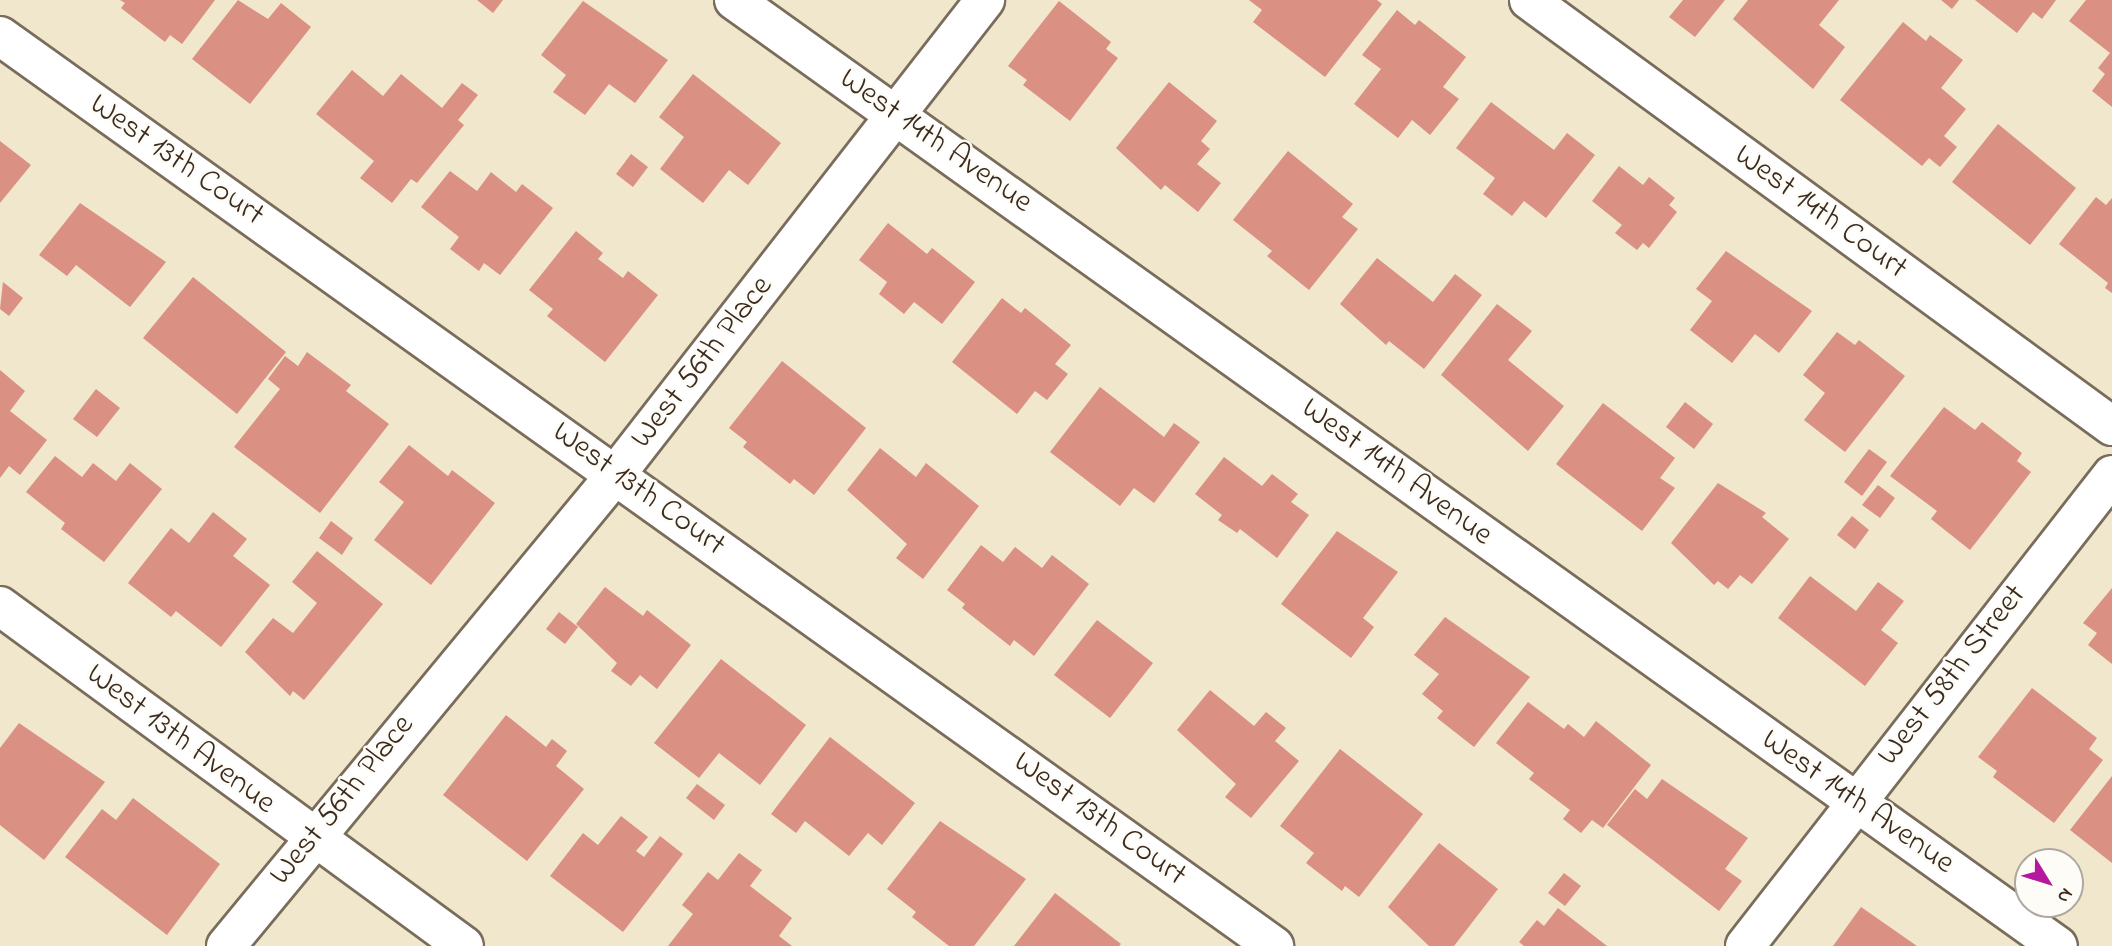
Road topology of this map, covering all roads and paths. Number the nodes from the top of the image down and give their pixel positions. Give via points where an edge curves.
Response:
1 (734, 0) edge
2 (985, 0) edge
3 (1528, 0) edge
4 (0, 36) edge
5 (899, 115) junction
6 (2112, 426) edge
7 (616, 474) junction
8 (2112, 475) edge
9 (0, 606) edge
10 (1854, 802) junction
11 (311, 838) junction
12 (226, 946) edge
13 (464, 946) edge
14 (1274, 946) edge
15 (1745, 946) edge
16 (2058, 946) edge

1 - 5 street, West 14th Avenue
2 - 5 street, West 56th Place
3 - 6 street, West 14th Court
4 - 7 street, West 13th Court
5 - 7 street, West 56th Place
5 - 10 street, West 14th Avenue
7 - 11 street, West 56th Place
7 - 14 street, West 13th Court
8 - 10 street, West 58th Street
9 - 11 street, West 13th Avenue
10 - 15 street, West 58th Street
10 - 16 street, West 14th Avenue
11 - 12 street, West 56th Place
11 - 13 street, West 13th Avenue

